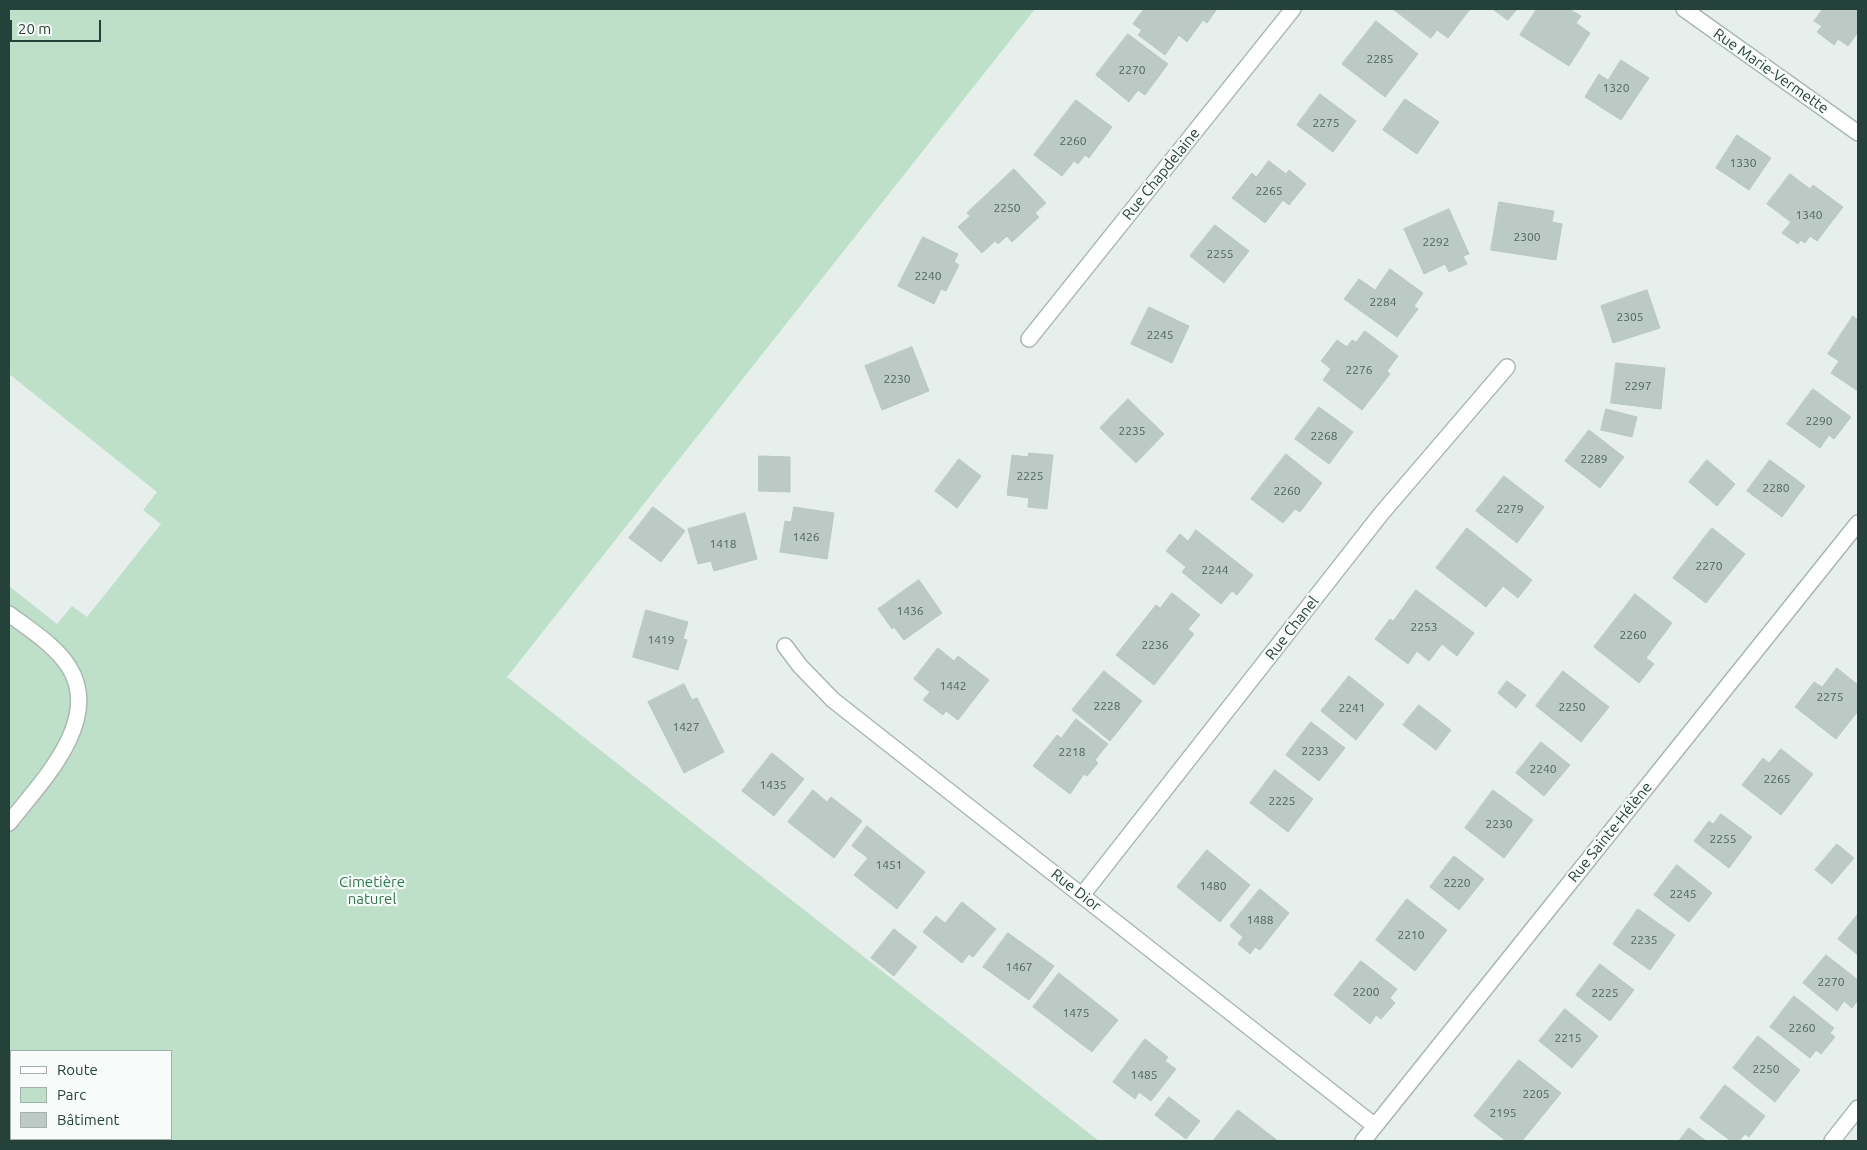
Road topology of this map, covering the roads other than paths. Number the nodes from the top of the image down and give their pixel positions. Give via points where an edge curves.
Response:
1 (1293, 9) edge
2 (1684, 9) edge
3 (1858, 133) edge
4 (1029, 339) dead end
5 (1507, 367) dead end
6 (1858, 523) edge
7 (9, 614) edge
8 (785, 646) dead end
9 (9, 823) edge
10 (1083, 894) junction
11 (1858, 1108) edge
12 (1375, 1126) junction
13 (1362, 1141) edge
14 (1832, 1141) edge

1 - 4 street, Rue Chapdelaine
2 - 3 street, Rue Marie-Vermette
5 - 10 street, Rue Chanel via 1382,514
6 - 12 street, Rue Sainte-Hélène
7 - 9 street via 57,652 69,667 79,707 75,729 65,748
8 - 10 street, Rue Dior via 833,700
10 - 12 street, Rue Dior via 1222,1008
11 - 14 street
12 - 13 street, Rue Sainte-Hélène

